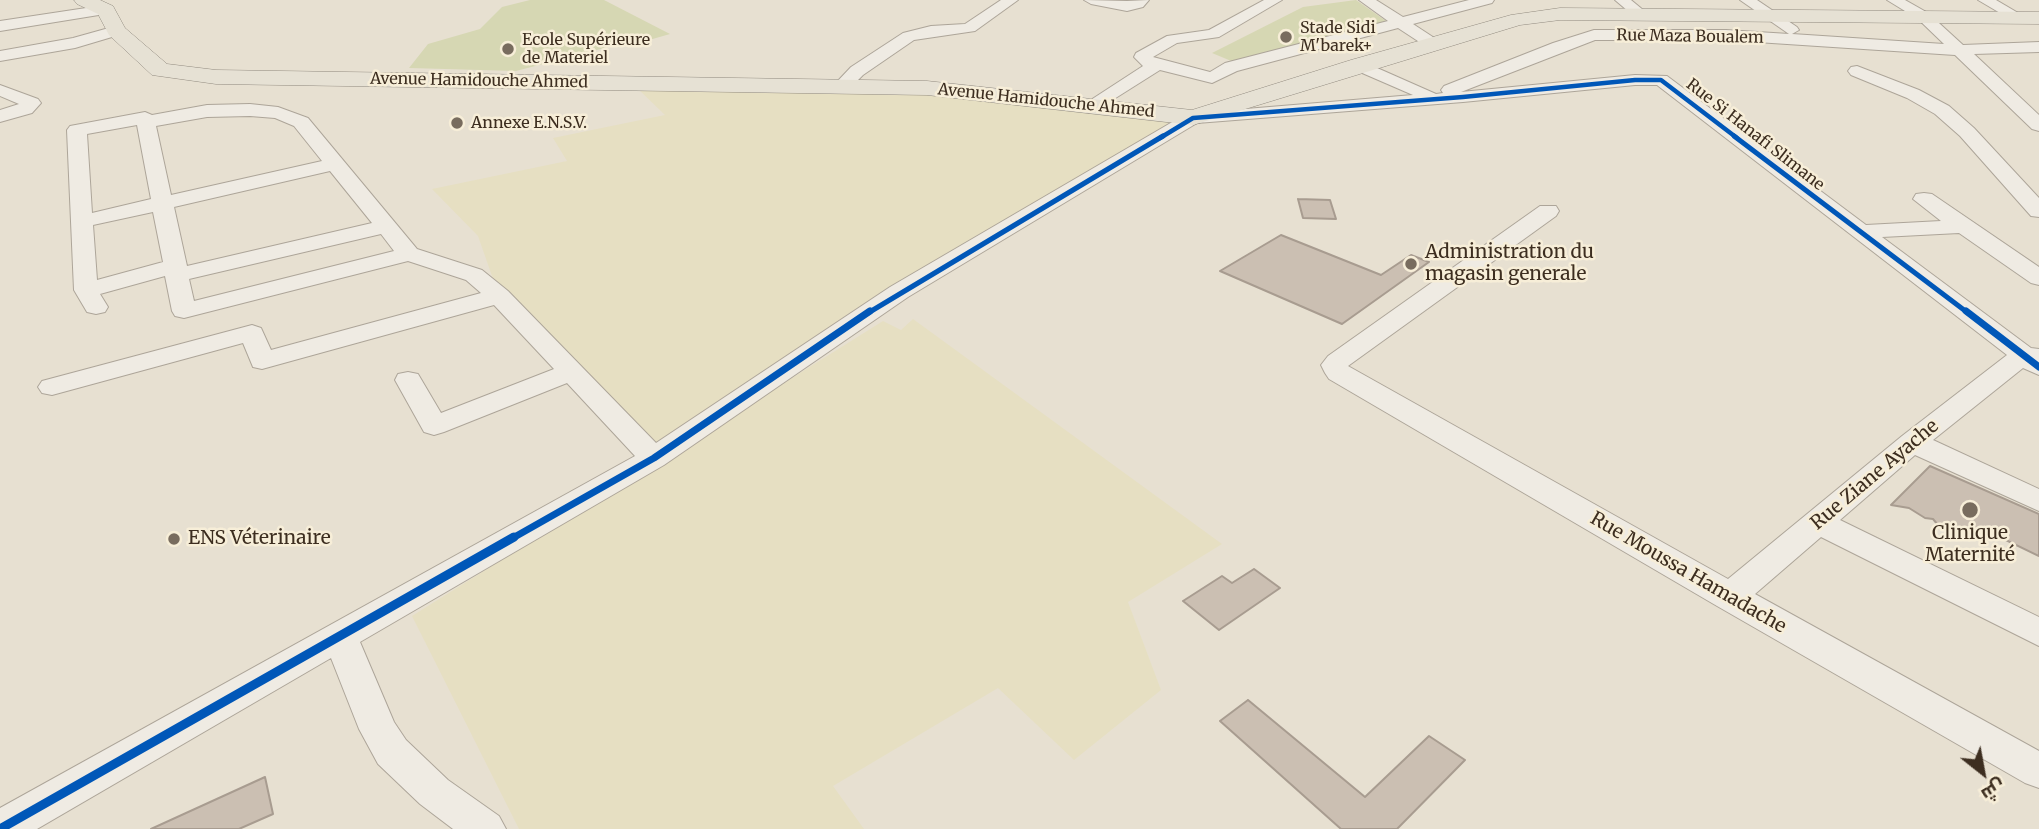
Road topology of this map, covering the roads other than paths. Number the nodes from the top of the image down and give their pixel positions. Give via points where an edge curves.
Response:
1 (84, 0) edge
2 (1011, 0) edge
3 (1091, 0) edge
4 (1142, 0) edge
5 (1275, 0) edge
6 (1366, 0) edge
7 (1487, 0) edge
8 (1622, 0) edge
9 (1747, 0) edge
10 (1894, 0) edge
11 (1985, 0) edge
12 (1640, 14) junction
13 (1768, 15) junction
14 (1923, 16) junction
15 (2017, 17) junction
16 (2039, 18) edge
17 (111, 20) junction
18 (1400, 22) junction
19 (0, 26) edge
20 (1808, 42) junction
21 (1433, 44) junction
22 (2039, 47) edge
23 (1957, 50) junction
24 (34, 51) junction
25 (0, 56) edge
26 (1158, 64) junction
27 (1359, 65) junction
28 (1857, 71) dead end
29 (0, 78) edge
30 (1212, 78) junction
31 (842, 86) junction
32 (0, 90) edge
33 (1435, 98) junction
34 (1089, 107) junction
35 (0, 116) edge
36 (1187, 117) junction
37 (145, 122) junction
38 (2039, 125) edge
39 (335, 164) junction
40 (2029, 192) edge
41 (1924, 199) dead end
42 (162, 203) junction
43 (1548, 211) dead end
44 (2039, 211) edge
45 (84, 221) junction
46 (386, 226) junction
47 (1964, 226) junction
48 (1858, 232) junction
49 (409, 254) junction
50 (176, 271) junction
51 (2039, 278) edge
52 (499, 296) junction
53 (2033, 360) edge
54 (572, 371) junction
55 (408, 380) dead end
56 (52, 387) dead end
57 (1912, 442) junction
58 (654, 458) junction
59 (2039, 501) edge
60 (1818, 522) junction
61 (1729, 597) junction
62 (2039, 633) edge
63 (340, 636) junction
64 (2039, 771) edge
65 (0, 829) edge
66 (485, 829) edge

1 - 17 main road, Avenue Hamidouche Ahmed
2 - 31 street via 970,28 909,36
3 - 4 street via 1127,6
5 - 26 street via 1213,34 1173,39 1142,57
6 - 18 street
7 - 18 street
8 - 12 street
9 - 13 street
10 - 14 street
11 - 15 street
12 - 13 main road, Avenue Hamidouche Ahmed
12 - 21 main road, Avenue Hamidouche Ahmed via 1518,19
13 - 14 main road, Avenue Hamidouche Ahmed
13 - 20 street
14 - 15 main road, Avenue Hamidouche Ahmed
14 - 23 street
15 - 16 main road, Avenue Hamidouche Ahmed
17 - 19 street
17 - 24 street via 75,43
17 - 31 main road, Avenue Hamidouche Ahmed via 160,70 216,76
18 - 21 street
18 - 30 street via 1231,67
20 - 23 street, Rue Maza Boualem
20 - 33 street, Rue Maza Boualem via 1727,35 1594,35
21 - 27 main road, Avenue Hamidouche Ahmed
22 - 23 street, Rue Maza Boualem
23 - 38 street
24 - 25 street
24 - 29 street
26 - 30 street
26 - 34 street
27 - 33 street
27 - 36 main road, Avenue Hamidouche Ahmed
28 - 40 street via 1942,110
30 - 36 street
31 - 34 main road, Avenue Hamidouche Ahmed via 927,88
32 - 35 street via 32,103
33 - 36 street, Rue Si Hanafi Slimane
33 - 48 street, Rue Si Hanafi Slimane via 1661,80
34 - 36 main road, Avenue Hamidouche Ahmed
36 - 58 street via 900,292
37 - 39 street via 207,111 278,113 301,122
37 - 42 street
37 - 45 street via 145,118 77,130
39 - 42 street
39 - 46 street
40 - 44 street
41 - 47 street
42 - 45 street
42 - 50 street
43 - 61 street, Rue Moussa Hamadache via 1334,365 1338,373
45 - 50 street via 91,298
46 - 49 street
46 - 50 street
47 - 48 street
47 - 51 street
48 - 53 street, Rue Si Hanafi Slimane
49 - 50 street via 184,311
49 - 52 street via 474,275
52 - 54 street
52 - 56 street via 262,361 252,332
53 - 57 street, Rue Ziane Ayache
54 - 55 street via 434,426
54 - 58 street
57 - 59 street
57 - 60 street, Rue Ziane Ayache
58 - 63 street
60 - 61 street, Rue Ziane Ayache
60 - 62 street
61 - 64 street, Rue Moussa Hamadache
63 - 65 street
63 - 66 street via 392,752 434,792

